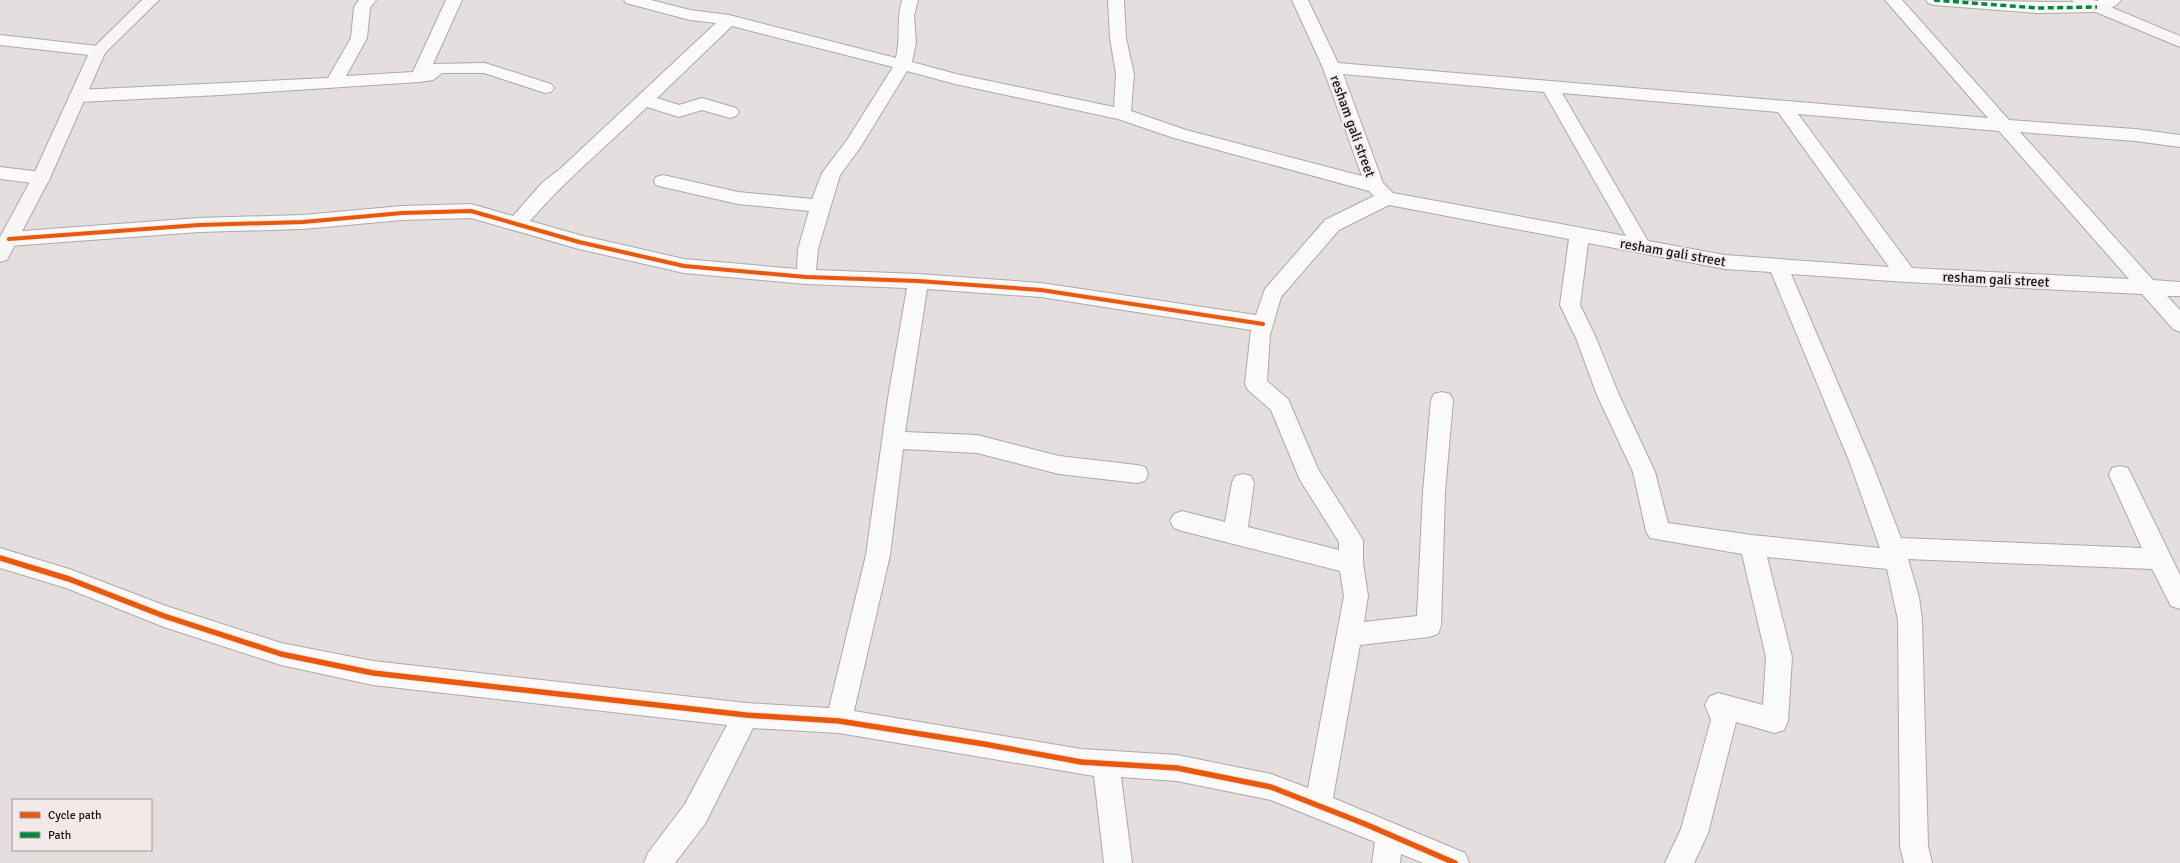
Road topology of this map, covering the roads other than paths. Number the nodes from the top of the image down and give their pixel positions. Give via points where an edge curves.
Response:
1 (151, 0) edge
2 (368, 0) edge
3 (454, 0) edge
4 (632, 0) edge
5 (910, 0) edge
6 (1116, 0) edge
7 (1300, 0) edge
8 (1893, 0) edge
9 (1934, 0) edge
10 (2080, 0) edge
11 (2114, 0) edge
12 (2097, 7) junction
13 (719, 14) junction
14 (0, 40) edge
15 (2180, 42) edge
16 (98, 50) junction
17 (902, 66) junction
18 (1332, 68) junction
19 (418, 77) junction
20 (334, 83) junction
21 (1550, 87) junction
22 (545, 88) dead end
23 (78, 96) junction
24 (644, 100) junction
25 (1784, 108) junction
26 (730, 112) dead end
27 (1122, 114) junction
28 (2002, 126) junction
29 (2180, 141) edge
30 (0, 173) edge
31 (41, 178) junction
32 (663, 182) dead end
33 (1381, 192) junction
34 (819, 206) junction
35 (518, 223) junction
36 (1579, 235) junction
37 (1642, 246) junction
38 (4, 247) edge
39 (1778, 264) junction
40 (1906, 275) junction
41 (806, 277) junction
42 (918, 281) junction
43 (2147, 286) junction
44 (2180, 289) edge
45 (1263, 324) junction
46 (2180, 324) edge
47 (1442, 400) dead end
48 (893, 440) junction
49 (1137, 474) dead end
50 (2120, 475) dead end
51 (1243, 483) dead end
52 (1182, 521) dead end
53 (1235, 534) junction
54 (1752, 545) junction
55 (1894, 554) junction
56 (0, 558) edge
57 (2159, 559) junction
58 (1351, 563) junction
59 (2180, 598) edge
60 (1349, 635) junction
61 (746, 716) junction
62 (839, 720) junction
63 (1106, 764) junction
64 (1318, 805) junction
65 (1390, 834) junction
66 (658, 863) edge
67 (1118, 863) edge
68 (1386, 863) edge
69 (1455, 863) edge
70 (1680, 863) edge
71 (1918, 863) edge

1 - 16 main road
2 - 20 street via 362,7 359,38
3 - 19 street
4 - 13 street via 690,15
5 - 17 street via 906,16 908,43
6 - 27 street via 1118,38 1125,74
7 - 18 street, resham gali street
8 - 28 street
9 - 12 street via 2037,8
10 - 12 main road
11 - 12 street
12 - 15 main road
13 - 17 street via 855,53 886,59
13 - 24 street
14 - 16 street
16 - 23 main road
17 - 27 street
17 - 34 street via 854,144 831,173
18 - 21 street
18 - 33 street, resham gali street
19 - 20 street
19 - 22 street via 428,76 438,68 485,68
20 - 23 street
21 - 25 street
21 - 37 street
23 - 31 main road
24 - 26 street via 679,111 702,104
24 - 35 street via 549,187
25 - 28 street
25 - 40 street
27 - 33 street via 1180,134
28 - 29 street via 2135,135
28 - 43 street
30 - 31 street
31 - 38 main road
32 - 34 street via 738,198
33 - 36 street, resham gali street
33 - 45 street via 1332,225 1272,294
34 - 41 street via 808,249
35 - 38 street via 471,211 402,213 303,222 199,225
35 - 41 street via 579,242 684,266
36 - 37 street, resham gali street
36 - 54 street via 1570,305 1644,472 1658,531
37 - 39 street, resham gali street via 1725,262
39 - 40 street, resham gali street
39 - 55 street via 1860,459
40 - 43 street, resham gali street
41 - 42 street
42 - 45 street via 1041,290
42 - 48 street
43 - 44 street, resham gali street
43 - 46 street
45 - 58 street via 1256,384 1280,405 1308,473 1351,540
47 - 60 street via 1434,492 1429,626
48 - 49 street via 977,444 1059,465
48 - 62 street via 878,555
50 - 57 street
51 - 53 street
52 - 53 street
53 - 58 street
54 - 55 street
54 - 70 street via 1779,657 1775,721 1718,705 1724,720 1694,833
55 - 57 street
55 - 71 street via 1908,595 1910,620 1914,846
56 - 61 street via 281,654 373,673
57 - 59 street
58 - 60 street via 1356,596
60 - 64 street
61 - 62 street
61 - 66 street via 695,814
62 - 63 street via 1081,762
63 - 64 street via 1177,768 1271,787
63 - 67 street
64 - 65 street
65 - 68 street
65 - 69 street

